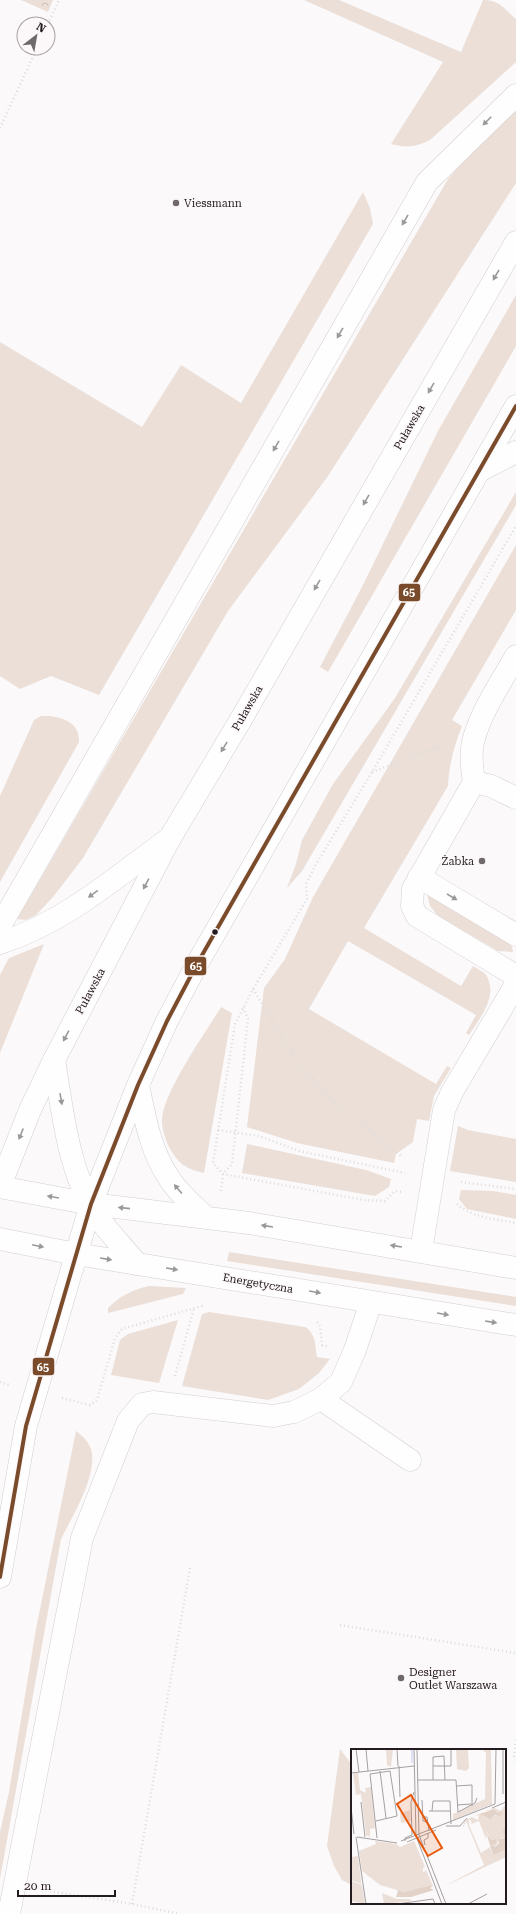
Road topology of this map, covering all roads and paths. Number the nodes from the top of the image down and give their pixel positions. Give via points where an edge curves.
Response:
1 (59, 0) edge
2 (52, 16) edge
3 (33, 56) edge
4 (516, 95) edge
5 (0, 128) edge
6 (516, 242) edge
7 (516, 406) edge
8 (516, 452) edge
9 (479, 471) junction
10 (516, 526) edge
11 (516, 656) edge
12 (473, 743) junction
13 (372, 772) junction
14 (474, 782) junction
15 (516, 798) edge
16 (170, 838) junction
17 (419, 877) junction
18 (0, 926) edge
19 (516, 935) edge
20 (0, 943) edge
21 (516, 976) edge
22 (516, 984) edge
23 (253, 989) junction
24 (243, 1007) junction
25 (54, 1060) junction
26 (138, 1085) junction
27 (218, 1130) junction
28 (235, 1132) junction
29 (401, 1156) dead end
30 (223, 1174) junction
31 (410, 1174) dead end
32 (454, 1181) dead end
33 (222, 1182) dead end
34 (0, 1186) edge
35 (516, 1189) edge
36 (408, 1193) dead end
37 (454, 1201) dead end
38 (91, 1204) junction
39 (205, 1217) junction
40 (516, 1223) edge
41 (0, 1239) edge
42 (421, 1251) junction
43 (76, 1254) junction
44 (137, 1264) junction
45 (516, 1268) edge
46 (371, 1302) junction
47 (209, 1304) dead end
48 (194, 1308) junction
49 (316, 1320) dead end
50 (516, 1325) edge
51 (333, 1347) dead end
52 (321, 1399) junction
53 (80, 1403) dead end
54 (167, 1403) junction
55 (410, 1460) dead end
56 (190, 1568) dead end
57 (0, 1577) edge
58 (340, 1625) dead end
59 (516, 1652) edge
60 (516, 1740) edge
61 (516, 1760) edge
62 (14, 1886) junction
63 (132, 1904) junction
64 (9, 1914) edge
65 (180, 1914) edge

1 - 2 path
3 - 5 path
4 -> 18 main road via 426,182
6 -> 16 main road, Puławska
7 - 9 main road
8 - 9 main road
9 - 26 main road via 197,964
10 - 13 path
11 - 12 main road via 497,688
12 - 13 path via 444,745
12 - 14 main road
13 - 23 path via 315,866 306,884 307,899
14 - 15 main road via 491,786
14 - 17 main road
16 -> 20 main road via 45,926
16 -> 25 main road, Puławska
17 -> 19 main road
17 - 21 main road via 413,889 412,906 417,916
22 - 42 main road via 444,1110
23 - 24 path
23 - 29 path via 299,1064 333,1100
24 - 27 path via 235,1024
24 - 28 path via 248,1019
25 -> 34 main road, Puławska via 30,1110
25 -> 38 main road via 77,1176
26 - 38 main road
39 -> 26 main road via 170,1180 158,1160 146,1127
27 - 28 path
27 - 30 path via 213,1163
28 - 30 path via 232,1164
28 - 31 path via 259,1136 299,1151
30 - 33 path
30 - 36 path via 364,1200 385,1201 395,1191
32 - 35 path
38 -> 34 main road
37 - 40 path via 466,1211
39 -> 38 main road
38 - 43 main road
38 - 44 main road via 99,1219
42 -> 39 main road
41 -> 43 main road, Energetyczna
42 - 45 main road
43 -> 44 main road, Energetyczna
43 - 57 main road via 26,1426
44 -> 46 main road, Energetyczna
46 -> 50 main road, Energetyczna
46 - 52 main road via 341,1382
47 - 48 path
48 - 53 path via 122,1330 115,1338 97,1400 90,1405
48 - 54 path
49 - 51 path via 320,1326 322,1346
52 - 54 main road via 294,1412 273,1416
52 - 55 main road
54 - 62 main road via 142,1404 128,1421 82,1538
56 - 63 path
58 - 59 path
60 - 61 path
62 - 63 path
62 - 64 main road
63 - 65 path

